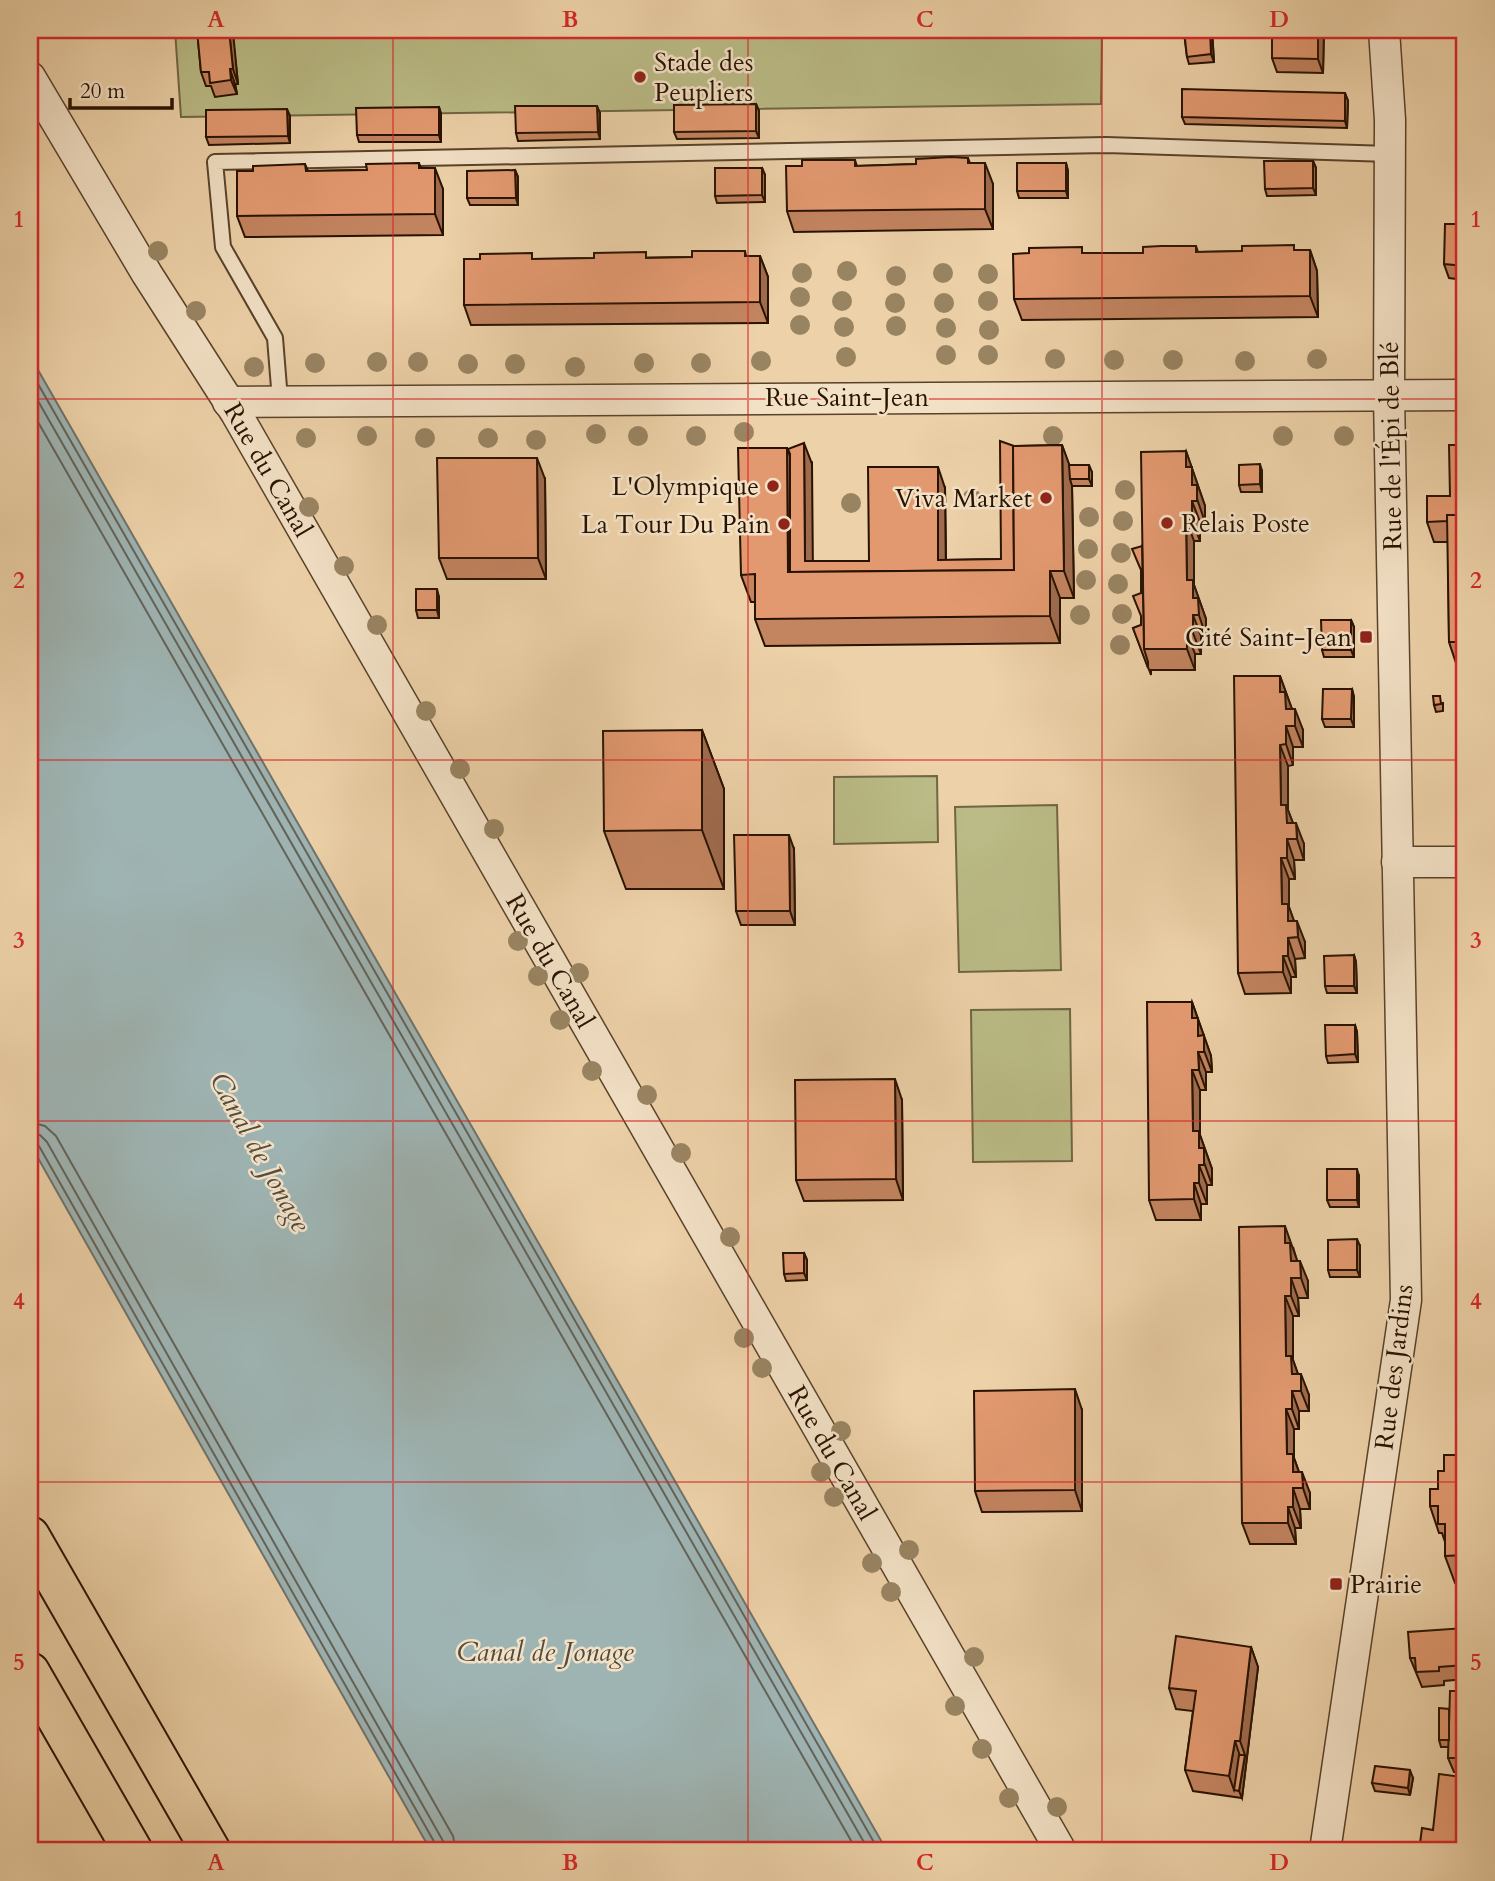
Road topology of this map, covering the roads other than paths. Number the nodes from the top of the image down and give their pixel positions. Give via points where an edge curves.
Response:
1 (1384, 30) edge
2 (30, 77) edge
3 (1390, 154) junction
4 (1389, 396) junction
5 (1465, 396) edge
6 (280, 400) junction
7 (228, 402) junction
8 (1397, 862) junction
9 (1465, 862) edge
10 (30, 1536) edge
11 (30, 1672) edge
12 (133, 1851) edge
13 (211, 1851) edge
14 (1061, 1851) edge
15 (1325, 1851) edge

1 - 3 street, Rue de l'Épi de Blé
2 - 7 street, Rue du Canal
3 - 4 street, Rue de l'Épi de Blé
3 - 6 lane via 1106,145 215,162 223,247 275,338
4 - 5 street, Rue Saint-Jean
4 - 6 street, Rue Saint-Jean
4 - 8 street, Rue de l'Épi de Blé
6 - 7 street, Rue Saint-Jean
7 - 14 street, Rue du Canal
8 - 9 street
8 - 15 street, Rue des Jardins via 1406,1300
10 - 13 highway
11 - 12 highway

